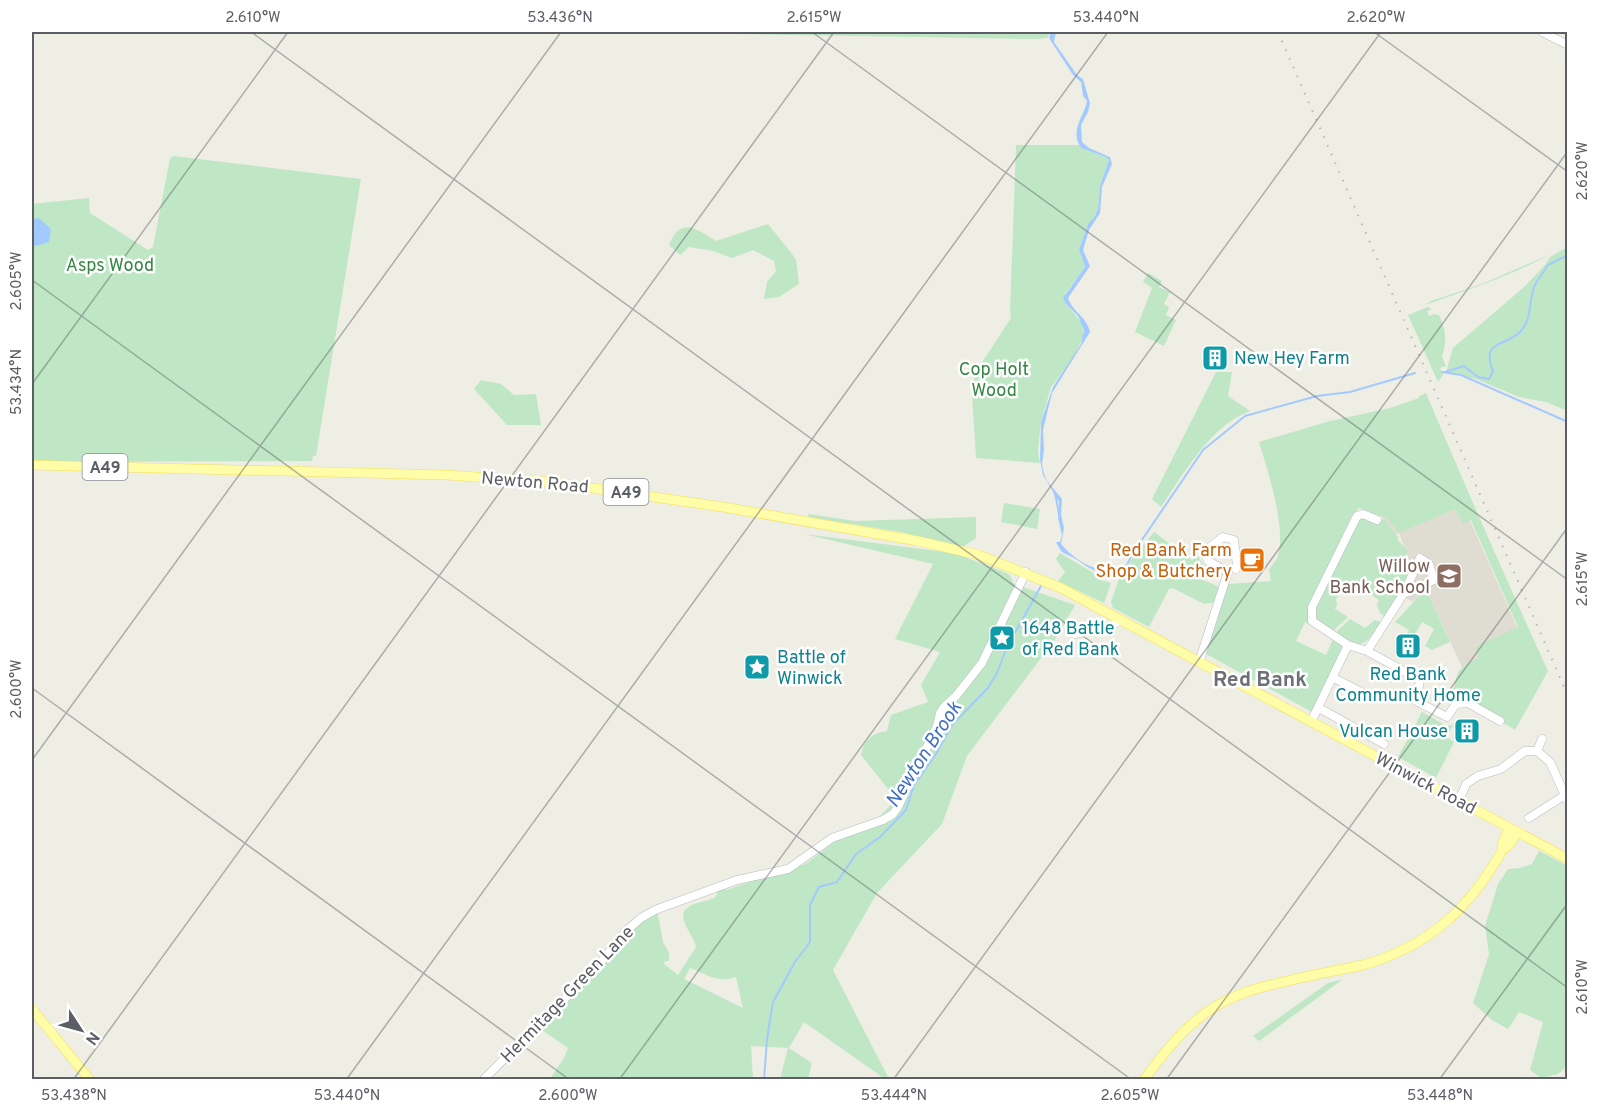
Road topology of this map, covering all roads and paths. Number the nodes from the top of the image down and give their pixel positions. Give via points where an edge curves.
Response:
1 (1542, 32) edge
2 (1568, 45) edge
3 (32, 465) edge
4 (1377, 520) dead end
5 (1236, 569) dead end
6 (1026, 572) junction
7 (1061, 588) joint
8 (1404, 593) junction
9 (1121, 620) junction
10 (1076, 634) dead end
11 (1348, 645) junction
12 (1367, 651) junction
13 (1199, 662) junction
14 (1334, 678) junction
15 (1369, 696) dead end
16 (1319, 708) junction
17 (1500, 721) dead end
18 (1311, 722) junction
19 (1542, 739) dead end
20 (1384, 744) dead end
21 (1537, 751) junction
22 (1566, 798) edge
23 (1459, 801) junction
24 (1529, 818) dead end
25 (1514, 830) junction
26 (1568, 859) edge
27 (32, 1009) edge
28 (90, 1080) edge
29 (483, 1080) edge
30 (1144, 1080) edge

1 - 2 street
3 - 6 main road, Newton Road / A49 via 447,475 550,482 918,540
4 - 11 street via 1363,514 1357,516 1312,607 1312,621
5 - 13 street via 1234,540 1223,537 1204,551 1208,561 1228,572
6 - 7 main road, Newton Road / A49
6 - 29 street, Hermitage Green Lane via 982,663 940,712 937,726 893,814 832,838 788,869 736,880 641,918 586,979
7 - 9 main road, Winwick Road / A49
8 - 8 street via 1416,567 1420,558 1429,564 1434,580
8 - 12 street
9 - 10 street via 1112,626
9 - 13 main road, Winwick Road / A49
11 - 12 street
11 - 14 street
12 - 17 street via 1420,680 1416,701 1447,717 1456,704 1468,703
13 - 18 main road, Winwick Road / A49
14 - 15 street
14 - 16 street
16 - 18 street
16 - 20 street
18 - 23 main road, Winwick Road / A49
19 - 21 street
21 - 22 street via 1550,762
21 - 23 street via 1525,751 1501,769 1478,776 1466,784
22 - 24 street
23 - 25 main road, Winwick Road / A49
25 - 26 main road, Winwick Road / A49
25 - 30 main road via 1474,895 1427,937 1364,964 1263,986 1217,1005 1178,1037
27 - 28 main road

